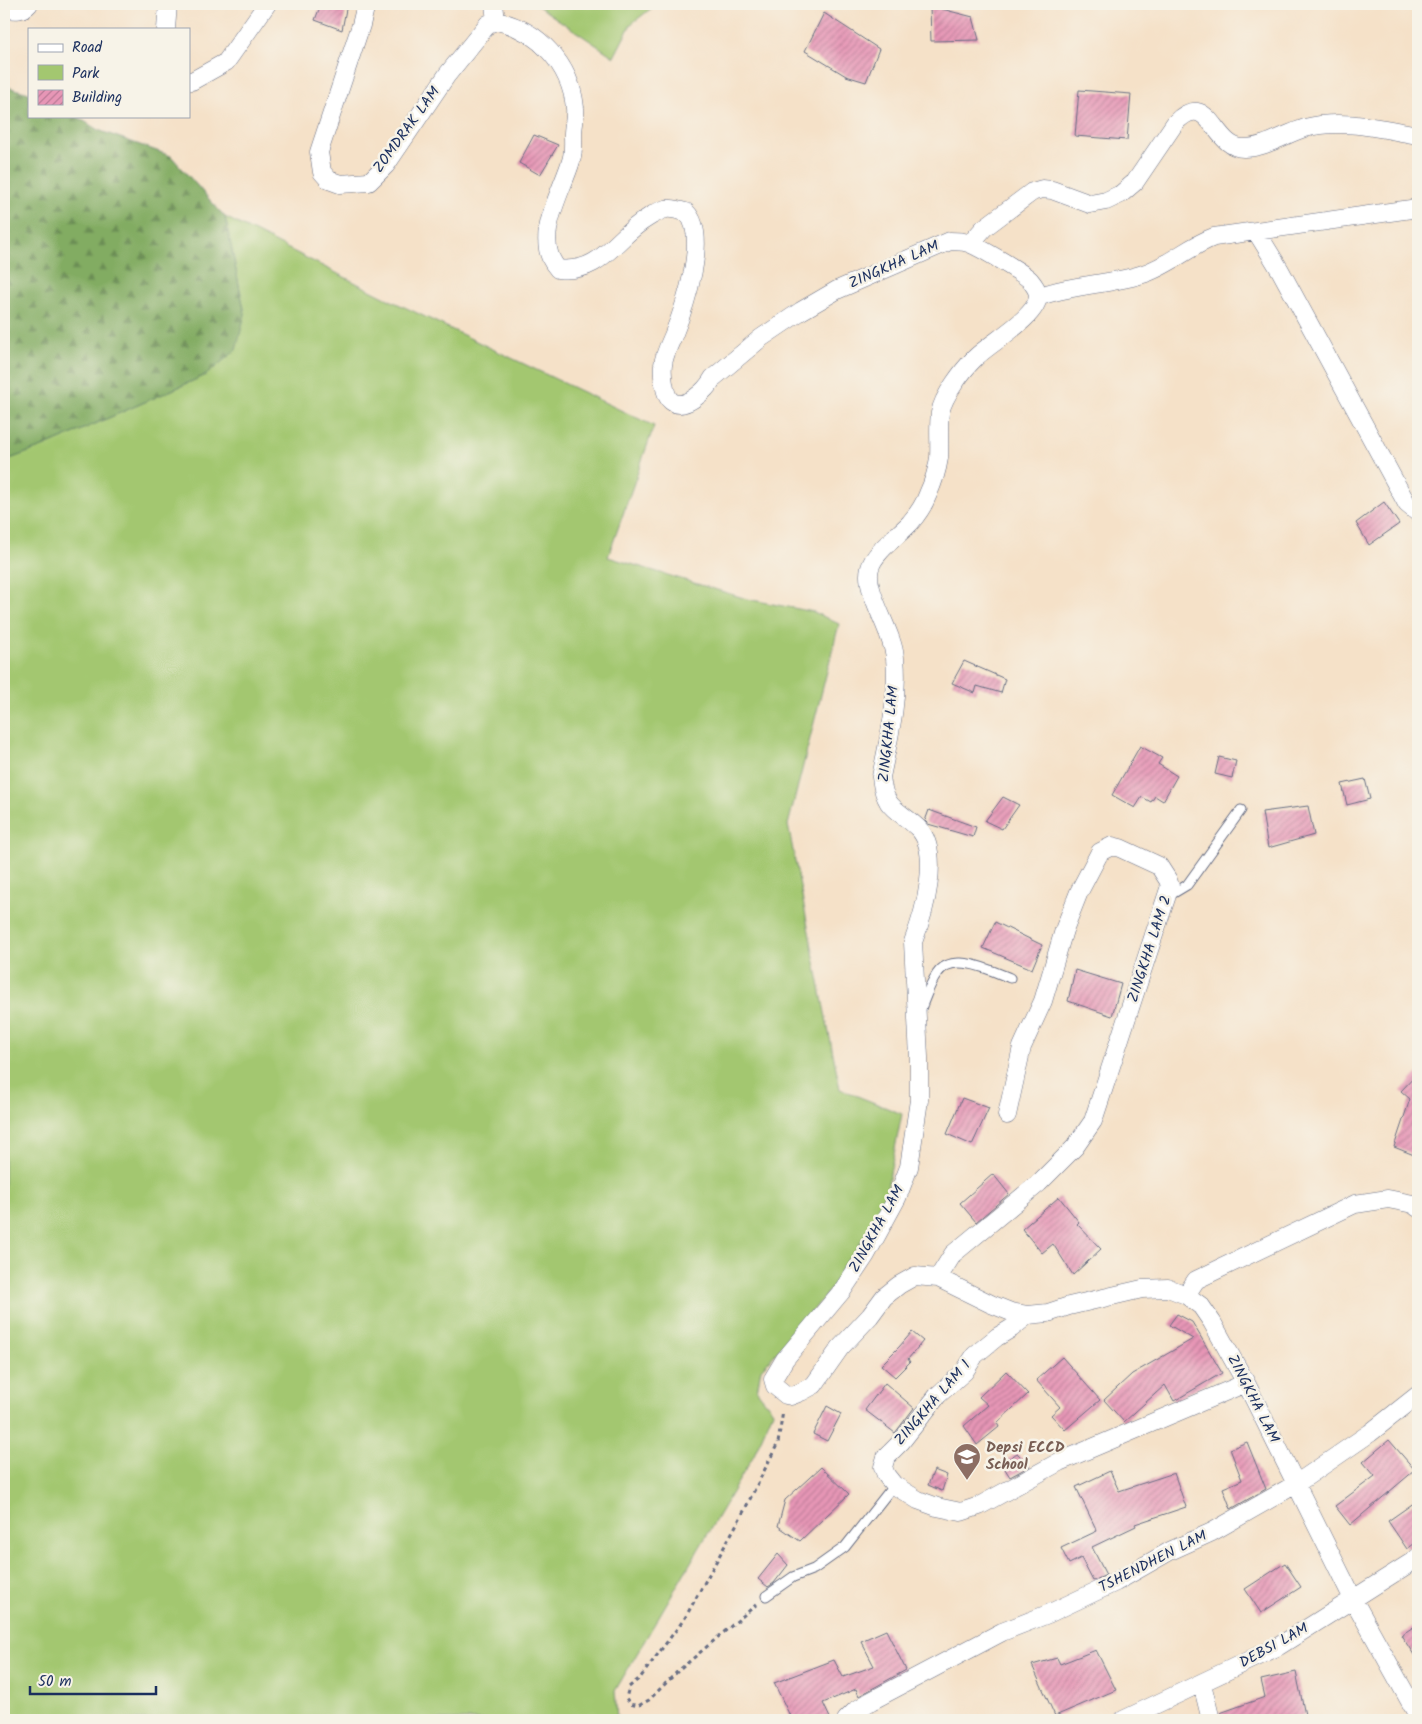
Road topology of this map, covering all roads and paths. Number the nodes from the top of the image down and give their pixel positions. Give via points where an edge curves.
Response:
1 (30, 4) edge
2 (168, 4) edge
3 (267, 4) edge
4 (366, 4) edge
5 (4, 5) edge
6 (495, 12) edge
7 (166, 28) edge
8 (190, 80) edge
9 (1418, 135) edge
10 (1418, 208) edge
11 (1256, 231) junction
12 (971, 244) junction
13 (1038, 297) junction
14 (1418, 513) edge
15 (1241, 810) dead end
16 (1167, 898) junction
17 (1010, 978) dead end
18 (916, 1020) junction
19 (1007, 1115) dead end
20 (1418, 1208) edge
21 (938, 1278) junction
22 (1186, 1296) junction
23 (1028, 1315) junction
24 (1246, 1383) junction
25 (786, 1395) junction
26 (1418, 1395) edge
27 (894, 1484) junction
28 (1296, 1484) junction
29 (1418, 1558) edge
30 (766, 1596) joint
31 (1353, 1599) junction
32 (1202, 1684) junction
33 (1418, 1716) edge
34 (846, 1720) edge
35 (1123, 1720) edge
36 (1211, 1720) edge

1 - 5 street via 16,10 6,9
2 - 7 street
3 - 8 street via 226,62
4 - 6 street, ZOMDRAK LAM via 319,152 322,172 329,180 340,184 368,182 386,165 447,75
6 - 12 street, ZINGKHA LAM via 507,23 542,43 568,75 575,109 571,160 548,229 550,260 558,269 571,271 590,265 638,223 657,212 666,209 686,212 694,223 696,247 687,295 663,364 664,385 671,402 687,403 760,338 837,290 939,244 959,241
9 - 12 street via 1338,124 1306,128 1242,149 1229,144 1204,115 1190,111 1175,123 1134,182 1121,194 1090,204 1052,190 1032,192 984,228
10 - 11 street
11 - 13 street via 1200,242 1144,274
11 - 14 street via 1407,504
12 - 13 street, ZINGKHA LAM via 1028,278
13 - 18 street, ZINGKHA LAM via 1030,313 974,359 956,382 941,411 939,458 928,496 910,522 870,566 870,583 890,634 895,657 894,706 882,786 889,804 918,829 928,847 928,887 913,942
15 - 16 lane via 1187,885
16 - 19 street, ZINGKHA LAM 2 via 1170,886 1159,866 1112,846 1100,852 1079,892 1064,930 1044,1001 1022,1047
16 - 21 street, ZINGKHA LAM 2 via 1093,1121 1075,1147 1038,1183 953,1254
17 - 18 lane via 980,966 951,964 938,972
18 - 25 street, ZINGKHA LAM via 919,1100 908,1167 897,1198 866,1255 773,1379 775,1386
20 - 22 street via 1388,1199 1355,1204 1196,1280
21 - 23 street, ZINGKHA LAM via 991,1304
21 - 25 street, ZINGKHA LAM via 915,1276 899,1285 884,1297 840,1348 814,1385 791,1396
22 - 23 street, ZINGKHA LAM via 1168,1288 1142,1289
22 - 24 street, ZINGKHA LAM via 1207,1314
23 - 27 street, ZINGKHA LAM 1 via 975,1355 964,1372 938,1395 886,1457 883,1468
24 - 27 street via 1060,1462 979,1506 961,1512 937,1508
24 - 28 street, ZINGKHA LAM
25 - 30 path via 778,1443 745,1509 685,1618 640,1678 629,1687 626,1698 630,1704 638,1706 649,1700
26 - 28 street, TSHENDHEN LAM
27 - 30 lane via 845,1547
28 - 31 street, ZINGKHA LAM
28 - 34 street, TSHENDHEN LAM via 1116,1582 1002,1632 871,1701
29 - 31 street, DEBSI LAM
31 - 32 street, DEBSI LAM via 1279,1646
31 - 33 street, ZINGKHA LAM
32 - 35 street, DEBSI LAM
32 - 36 street

